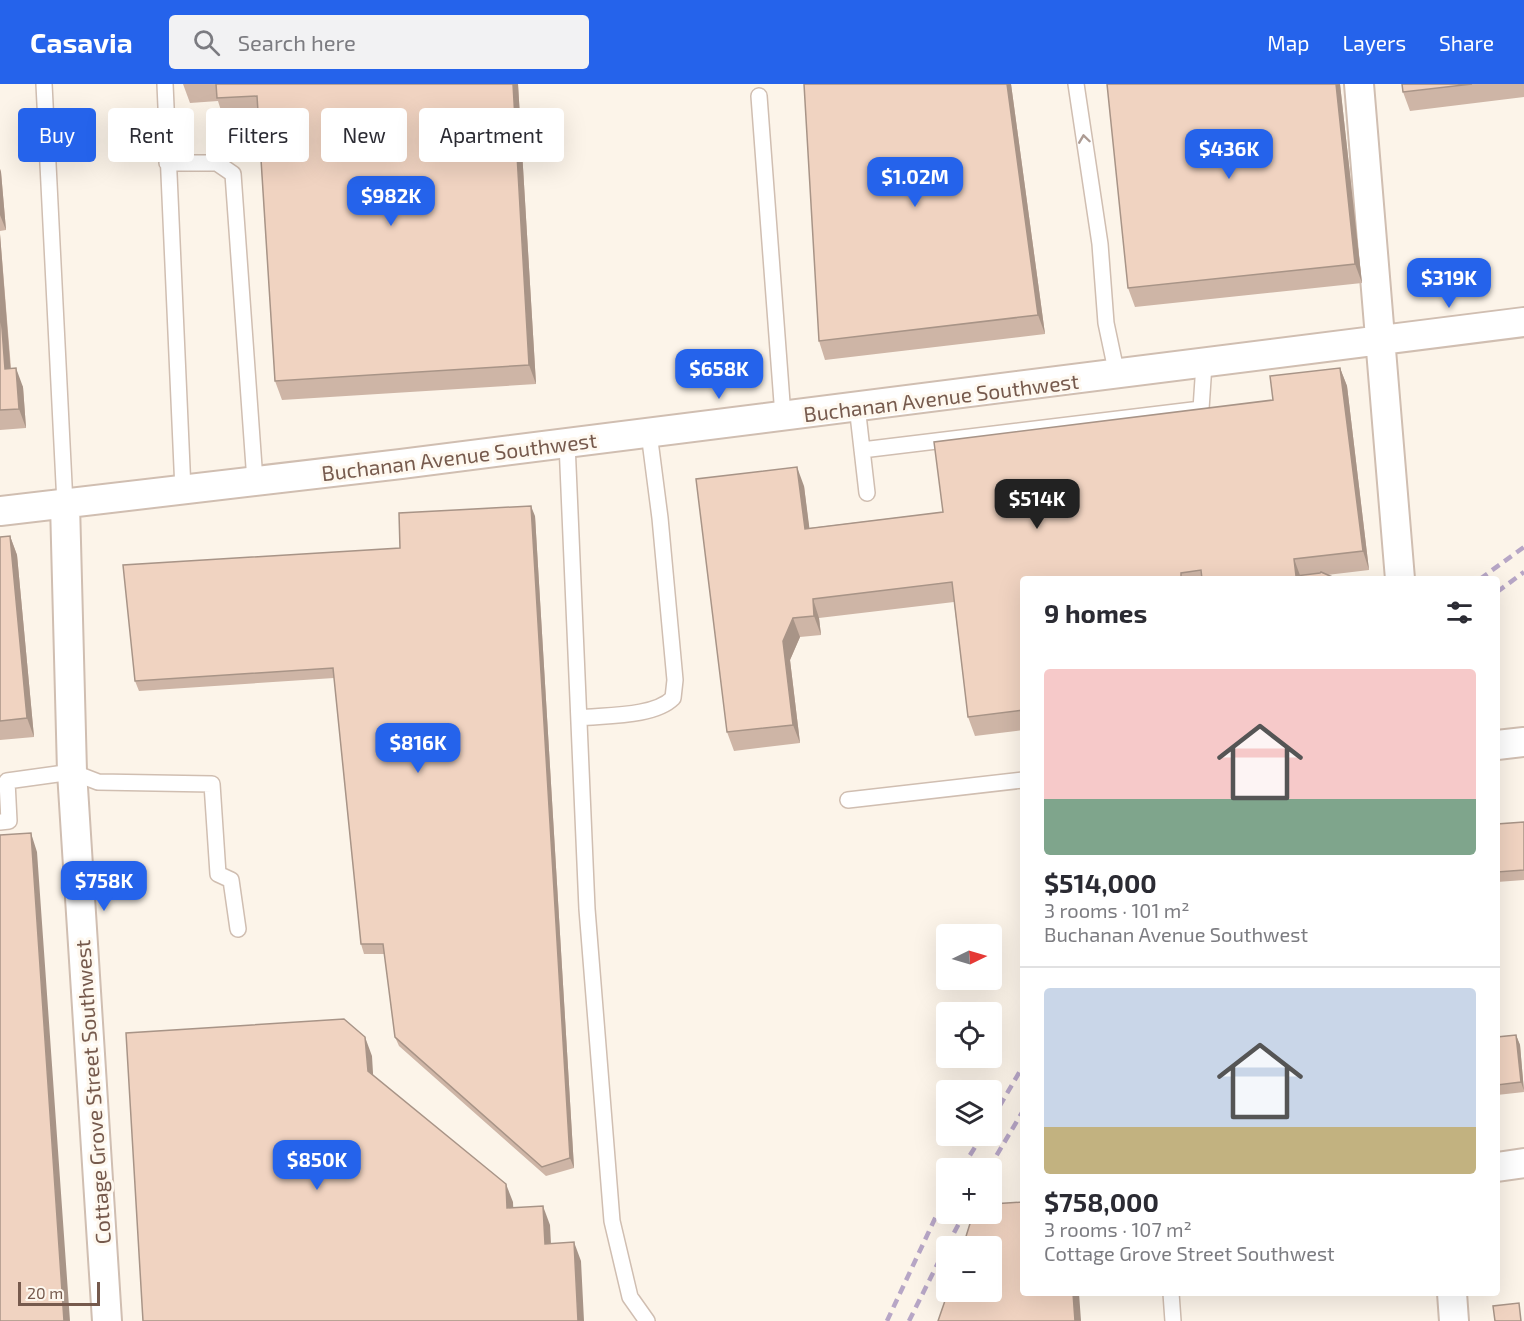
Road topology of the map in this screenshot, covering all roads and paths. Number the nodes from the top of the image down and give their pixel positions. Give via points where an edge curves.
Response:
1 (44, 84) edge
2 (165, 84) edge
3 (1076, 84) edge
4 (1359, 84) edge
5 (759, 96) dead end
6 (167, 163) junction
7 (1524, 322) edge
8 (1379, 341) junction
9 (1204, 364) junction
10 (1116, 375) junction
11 (857, 406) junction
12 (783, 416) junction
13 (649, 433) junction
14 (567, 443) junction
15 (862, 450) junction
16 (255, 482) junction
17 (183, 490) junction
18 (867, 493) dead end
19 (65, 504) junction
20 (0, 512) edge
21 (1400, 576) edge
22 (579, 718) junction
23 (1524, 742) edge
24 (1500, 745) edge
25 (72, 772) junction
26 (1020, 780) edge
27 (848, 800) dead end
28 (0, 822) edge
29 (238, 929) dead end
30 (1524, 1163) edge
31 (1500, 1167) edge
32 (1171, 1296) edge
33 (1452, 1296) edge
34 (642, 1318) edge
35 (107, 1321) edge
36 (1173, 1321) edge
37 (1454, 1321) edge

1 - 19 lane
2 - 6 lane
10 -> 3 lane
4 - 8 street
5 - 12 lane
6 - 16 lane via 217,163 233,174
6 - 17 lane
7 - 8 street, Buchanan Avenue Southwest
8 - 9 street, Buchanan Avenue Southwest
8 - 21 street
9 - 10 street, Buchanan Avenue Southwest
9 - 15 lane via 1201,409
10 - 11 street, Buchanan Avenue Southwest
11 - 12 street, Buchanan Avenue Southwest
11 - 15 lane
12 - 13 street, Buchanan Avenue Southwest
13 - 14 street, Buchanan Avenue Southwest
13 - 22 lane via 675,680 673,698 652,710
14 - 16 street, Buchanan Avenue Southwest
14 - 22 lane
15 - 18 lane
16 - 17 street, Buchanan Avenue Southwest
17 - 19 street, Buchanan Avenue Southwest
19 - 20 street, Buchanan Avenue Southwest
19 - 25 street, Cottage Grove Street Southwest
22 - 34 lane via 587,909 612,1221 630,1297
23 - 24 street
25 - 28 lane via 7,781 9,821
25 - 29 lane via 98,782 212,784 218,874 231,880
25 - 35 street, Cottage Grove Street Southwest
26 - 27 lane
30 - 31 street
32 - 36 lane
33 - 37 street

